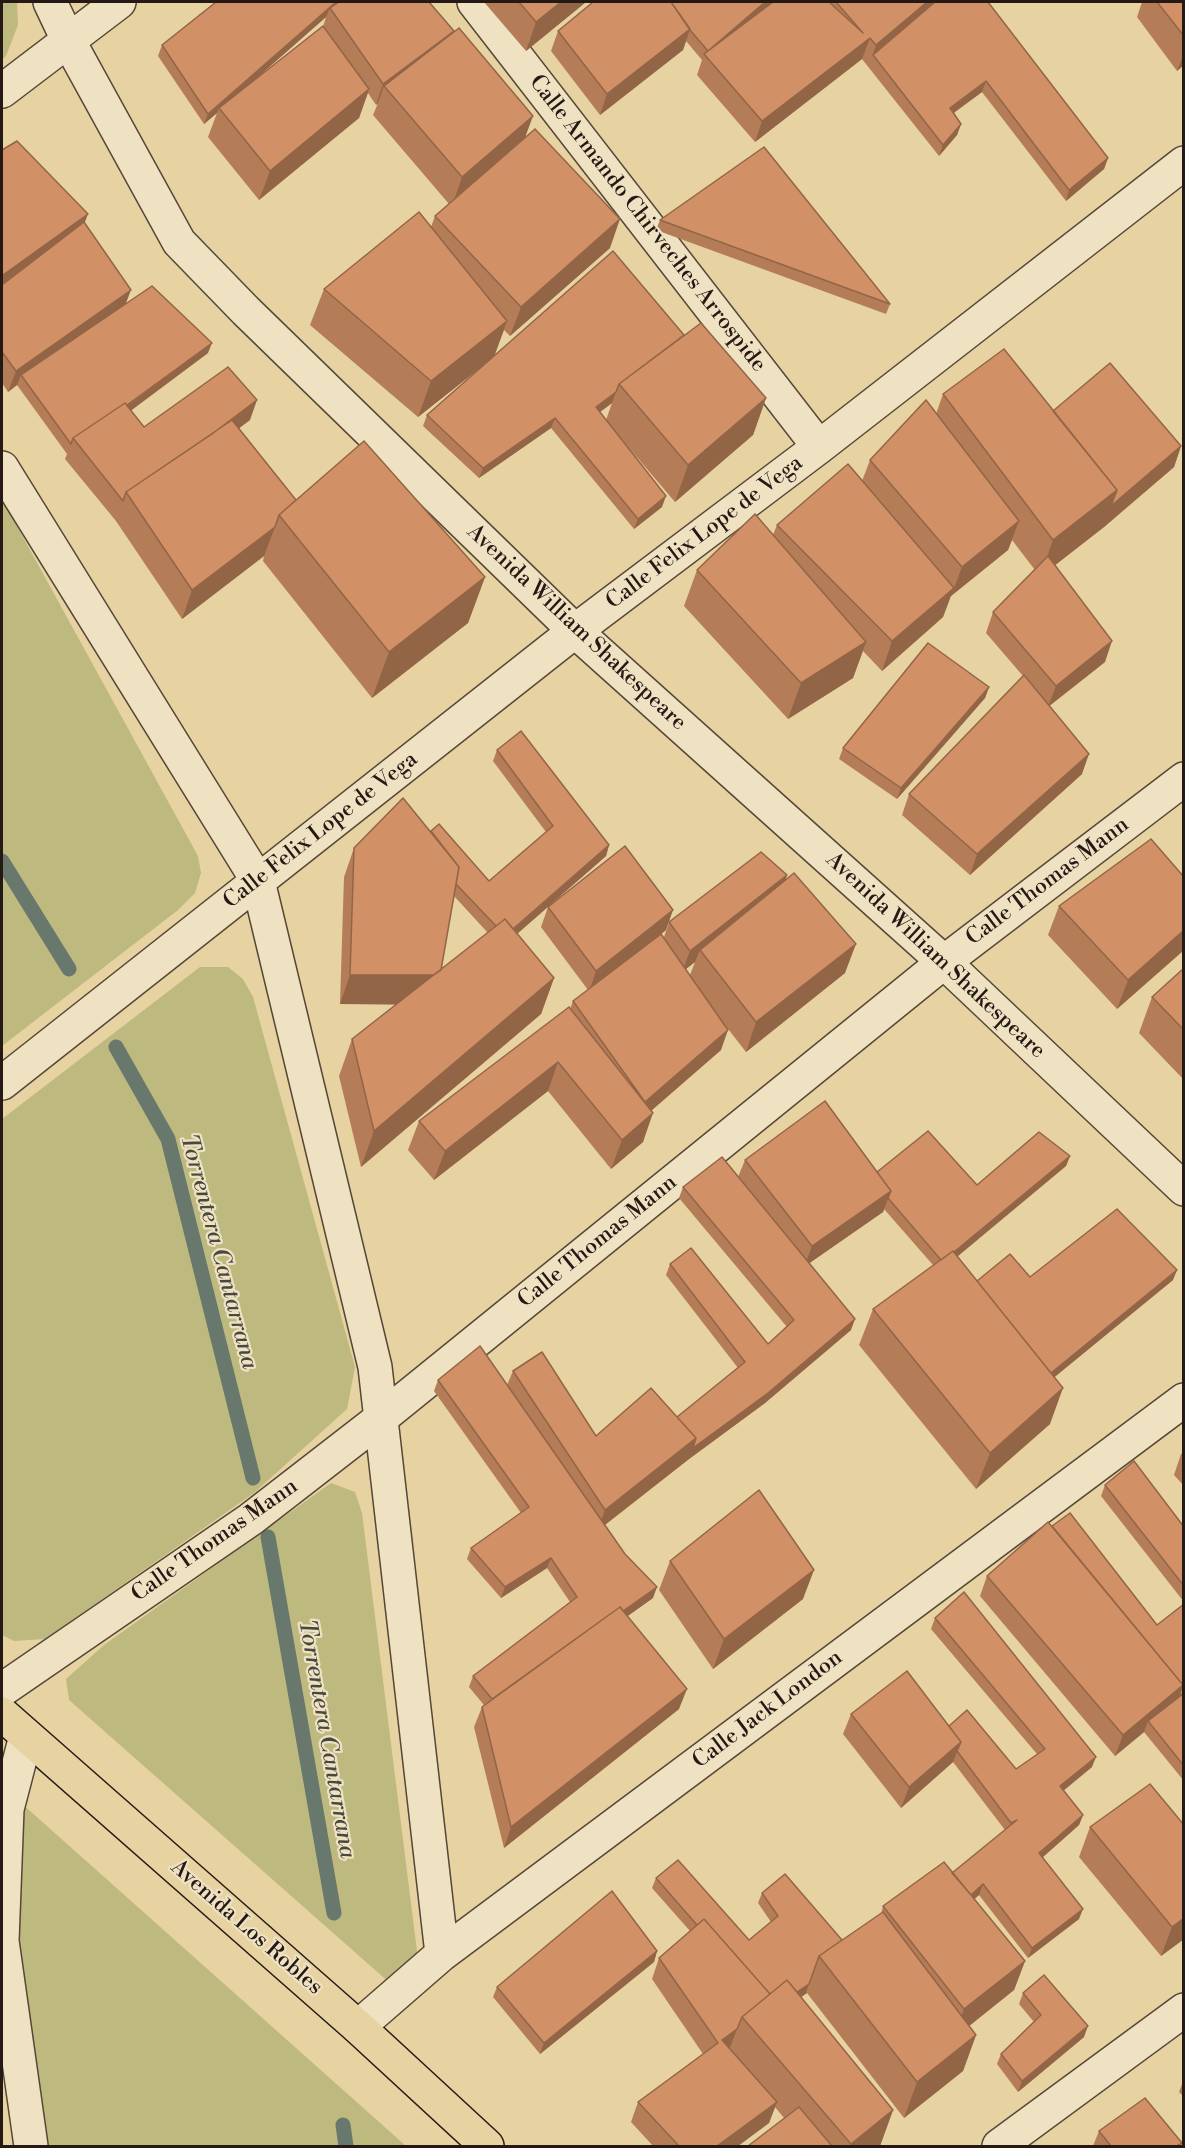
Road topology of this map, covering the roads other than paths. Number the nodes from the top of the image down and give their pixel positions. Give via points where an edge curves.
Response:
1 (50, 2) edge
2 (119, 2) edge
3 (474, 2) edge
4 (68, 40) junction
5 (2, 91) edge
6 (1184, 163) edge
7 (819, 447) junction
8 (2, 468) edge
9 (575, 631) junction
10 (1184, 778) edge
11 (258, 881) junction
12 (944, 962) junction
13 (2, 1083) edge
14 (1184, 1189) edge
15 (1184, 1400) edge
16 (380, 1419) junction
17 (2, 1690) edge
18 (2, 1714) edge
19 (26, 1736) junction
20 (442, 1954) junction
21 (1184, 2010) edge
22 (358, 2027) junction
23 (31, 2146) edge
24 (487, 2146) edge
25 (999, 2146) edge

1 - 4 street, Avenida William Shakespeare
2 - 4 street
3 - 7 street, Calle Armando Chirveches Arrospide
4 - 5 street
4 - 9 street, Avenida William Shakespeare via 179,242
6 - 7 street, Calle Felix Lope de Vega
7 - 9 street, Calle Felix Lope de Vega
8 - 11 street
9 - 11 street, Calle Felix Lope de Vega
9 - 12 street, Avenida William Shakespeare
10 - 12 street, Calle Thomas Mann
11 - 13 street, Calle Felix Lope de Vega
11 - 16 street via 375,1367
12 - 14 street, Avenida William Shakespeare
12 - 16 street, Calle Thomas Mann
15 - 20 street, Calle Jack London
16 - 17 street, Calle Thomas Mann via 251,1519
16 - 20 street
18 - 19 main road, Avenida Los Robles
19 - 22 main road, Avenida Los Robles
19 - 23 street via 6,1809 2,1941
20 - 22 street, Calle Jack London
21 - 25 street
22 - 24 main road, Avenida Los Robles

